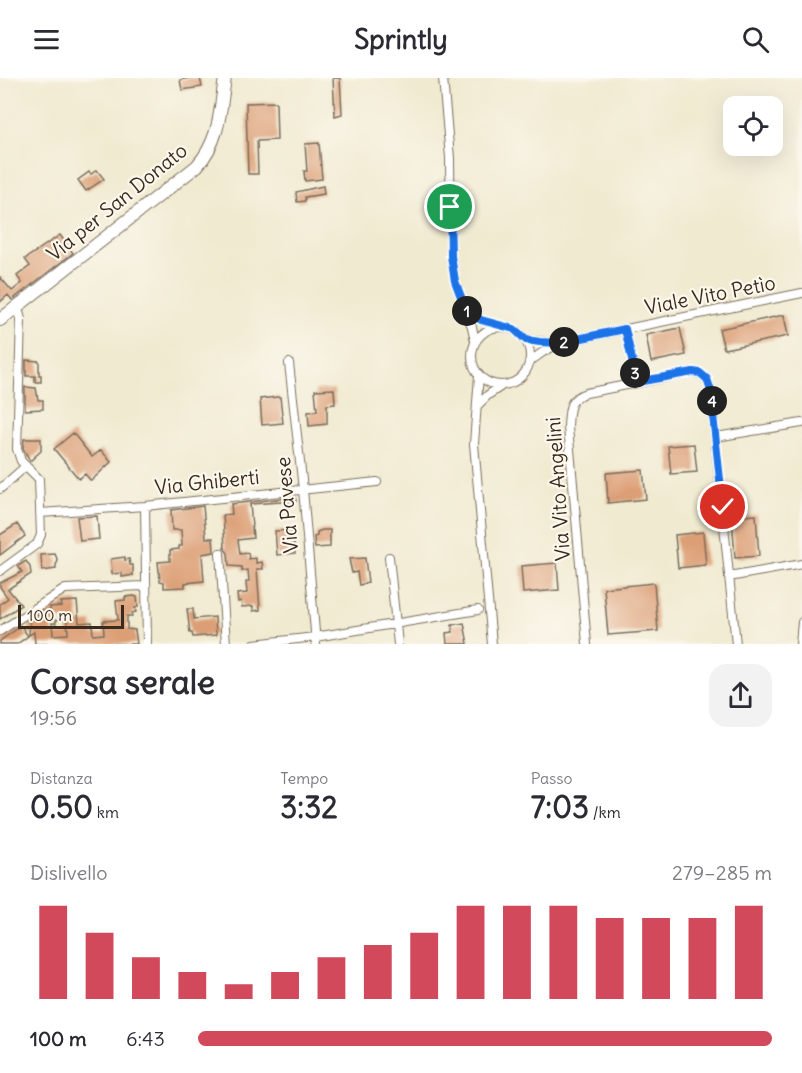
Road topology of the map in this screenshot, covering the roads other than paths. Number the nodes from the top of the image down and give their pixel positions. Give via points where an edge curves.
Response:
1 (225, 78) edge
2 (443, 78) edge
3 (802, 293) edge
4 (17, 305) junction
5 (466, 310) junction
6 (0, 320) edge
7 (497, 326) junction
8 (625, 329) junction
9 (526, 340) junction
10 (475, 341) junction
11 (558, 343) junction
12 (530, 362) junction
13 (289, 363) dead end
14 (479, 375) junction
15 (637, 382) junction
16 (503, 385) junction
17 (478, 405) junction
18 (802, 423) edge
19 (716, 437) junction
20 (26, 466) junction
21 (377, 482) dead end
22 (0, 489) edge
23 (303, 489) junction
24 (145, 506) junction
25 (40, 513) junction
26 (220, 553) dead end
27 (389, 557) dead end
28 (802, 564) edge
29 (0, 571) edge
30 (729, 577) junction
31 (145, 586) junction
32 (478, 610) dead end
33 (802, 622) edge
34 (396, 623) junction
35 (0, 631) edge
36 (315, 640) edge
37 (147, 644) edge
38 (226, 644) edge
39 (254, 644) edge
40 (398, 644) edge
41 (492, 644) edge
42 (587, 644) edge
43 (736, 644) edge
44 (800, 644) edge

1 - 4 street, Via per San Donato via 216,135 197,166
2 - 5 street via 450,158 451,256
3 - 8 street, Viale Vito Petìo
4 - 6 street, Via per San Donato
4 - 20 street via 21,319 17,449
5 - 7 street
5 - 10 street
7 - 9 street via 514,329
7 - 10 street
8 - 11 street, Viale Vito Petìo
8 - 15 street, Viale Vito Petìo
9 - 11 street
9 - 12 street
10 - 14 street via 471,359
11 - 12 street
12 - 16 street via 523,375
13 - 23 street, Via Pavese
14 - 16 street via 490,383
14 - 17 street
15 - 19 street, Via Vito Angelini via 683,372 700,373 710,388
15 - 42 street, Via Vito Angelini via 579,395 570,405 568,427
16 - 17 street
17 - 41 street via 474,444
18 - 19 street
19 - 30 street
20 - 22 street
20 - 25 street via 39,480
21 - 23 street, Via Ghiberti
23 - 24 street, Via Ghiberti
23 - 36 street, Via Pavese
24 - 25 street, Via Ghiberti
24 - 31 street
25 - 29 street via 41,535 37,544
26 - 38 street
27 - 34 street
28 - 30 street
30 - 43 street
31 - 35 street via 65,589
31 - 37 street
32 - 34 street
33 - 44 street
34 - 36 street
34 - 40 street
36 - 39 street

